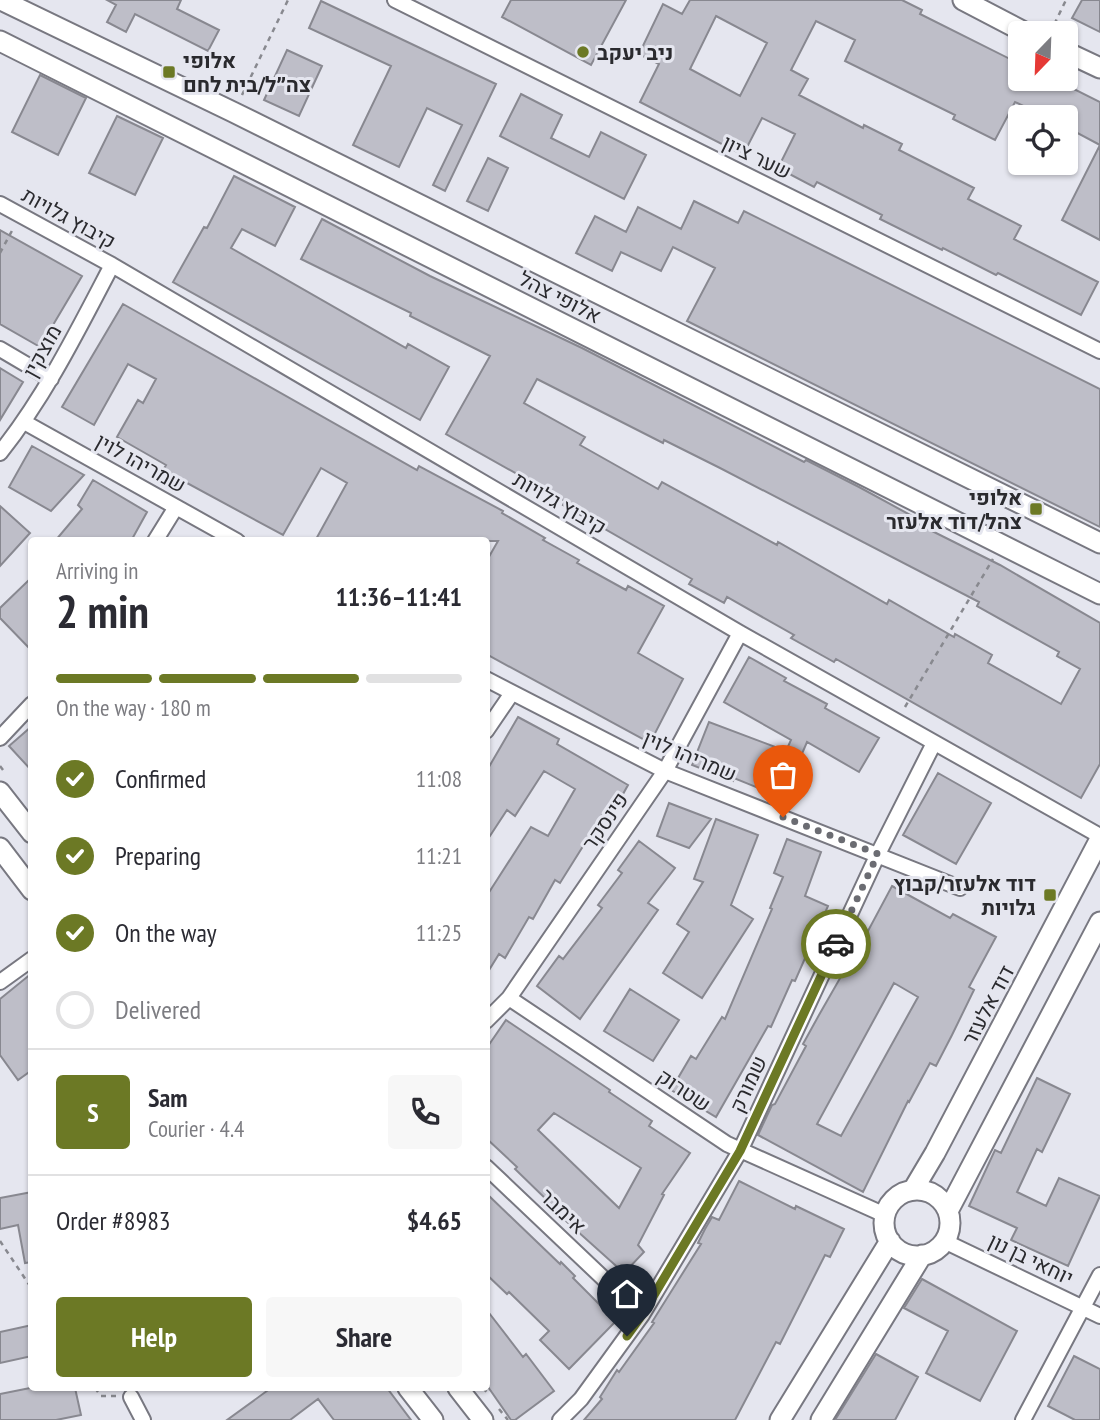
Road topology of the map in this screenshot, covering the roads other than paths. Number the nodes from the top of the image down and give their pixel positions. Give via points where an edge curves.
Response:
1 (1, 0) edge
2 (395, 0) edge
3 (964, 0) edge
4 (1008, 23) edge
5 (0, 41) edge
6 (1078, 58) edge
7 (1100, 68) edge
8 (0, 204) edge
9 (113, 265) junction
10 (0, 349) edge
11 (1100, 351) edge
12 (51, 379) junction
13 (24, 422) junction
14 (0, 453) edge
15 (176, 507) junction
16 (157, 537) edge
17 (230, 537) edge
18 (1100, 543) edge
19 (1100, 594) edge
20 (740, 633) junction
21 (490, 681) edge
22 (512, 693) junction
23 (28, 708) edge
24 (490, 725) edge
25 (0, 738) edge
26 (934, 743) junction
27 (665, 771) junction
28 (0, 792) edge
29 (28, 828) edge
30 (1100, 838) edge
31 (0, 848) edge
32 (878, 854) junction
33 (28, 885) edge
34 (960, 888) dead end
35 (1100, 922) edge
36 (28, 962) edge
37 (0, 982) edge
38 (509, 998) junction
39 (490, 1017) edge
40 (740, 1151) junction
41 (490, 1171) edge
42 (914, 1190) junction
43 (948, 1211) junction
44 (885, 1215) junction
45 (890, 1241) junction
46 (944, 1241) junction
47 (922, 1255) junction
48 (1100, 1275) edge
49 (1084, 1308) junction
50 (642, 1315) junction
51 (1100, 1316) edge
52 (410, 1391) edge
53 (460, 1391) edge
54 (131, 1397) road end
55 (143, 1420) edge
56 (433, 1420) edge
57 (483, 1420) edge
58 (560, 1420) edge
59 (780, 1420) edge
60 (821, 1420) edge
61 (1023, 1420) edge

1 - 18 main road, אלופי צהל
2 - 11 street, שער ציון
3 - 4 main road
5 - 19 main road, אלופי צהל
6 - 7 main road
8 - 9 street, קיבוץ גלויות
9 - 12 street, מוצקין
9 - 20 street, קיבוץ גלויות
10 - 12 street
12 - 13 street, מוצקין
13 - 14 street, מוצקין
13 - 15 street, שמריהו לוין
15 - 16 street
15 - 17 street, שמריהו לוין
20 - 26 street, קיבוץ גלויות
20 - 27 street, פינסקר
21 - 22 street, שמריהו לוין
22 - 24 street
22 - 27 street, שמריהו לוין
23 - 25 street
26 - 30 street, קיבוץ גלויות
26 - 32 street, שמורק
27 - 32 street, שמריהו לוין
27 - 38 street, פינסקר
28 - 29 main road
30 - 42 main road, דוד אלעזר
31 - 33 main road
32 - 34 street, שמריהו לוין
32 - 40 street, שמורק
35 - 43 main road
36 - 37 street
38 - 39 street, פינסקר
38 - 40 street, שטרוק
40 - 44 street, שטרוק
40 - 50 street, שמורק
41 - 50 street, אימבר
42 - 43 main road via 934,1195
42 - 44 main road, דוד אלעזר via 895,1198
43 - 46 main road
44 - 45 main road
45 - 47 main road via 904,1253
45 - 59 main road
46 - 47 main road
46 - 49 street, יוחאי בן נון
47 - 60 main road
48 - 49 street
49 - 51 street, יוחאי בן נון
49 - 61 street
50 - 58 street, שמורק via 581,1399
52 - 56 main road
53 - 57 main road
54 - 55 street

